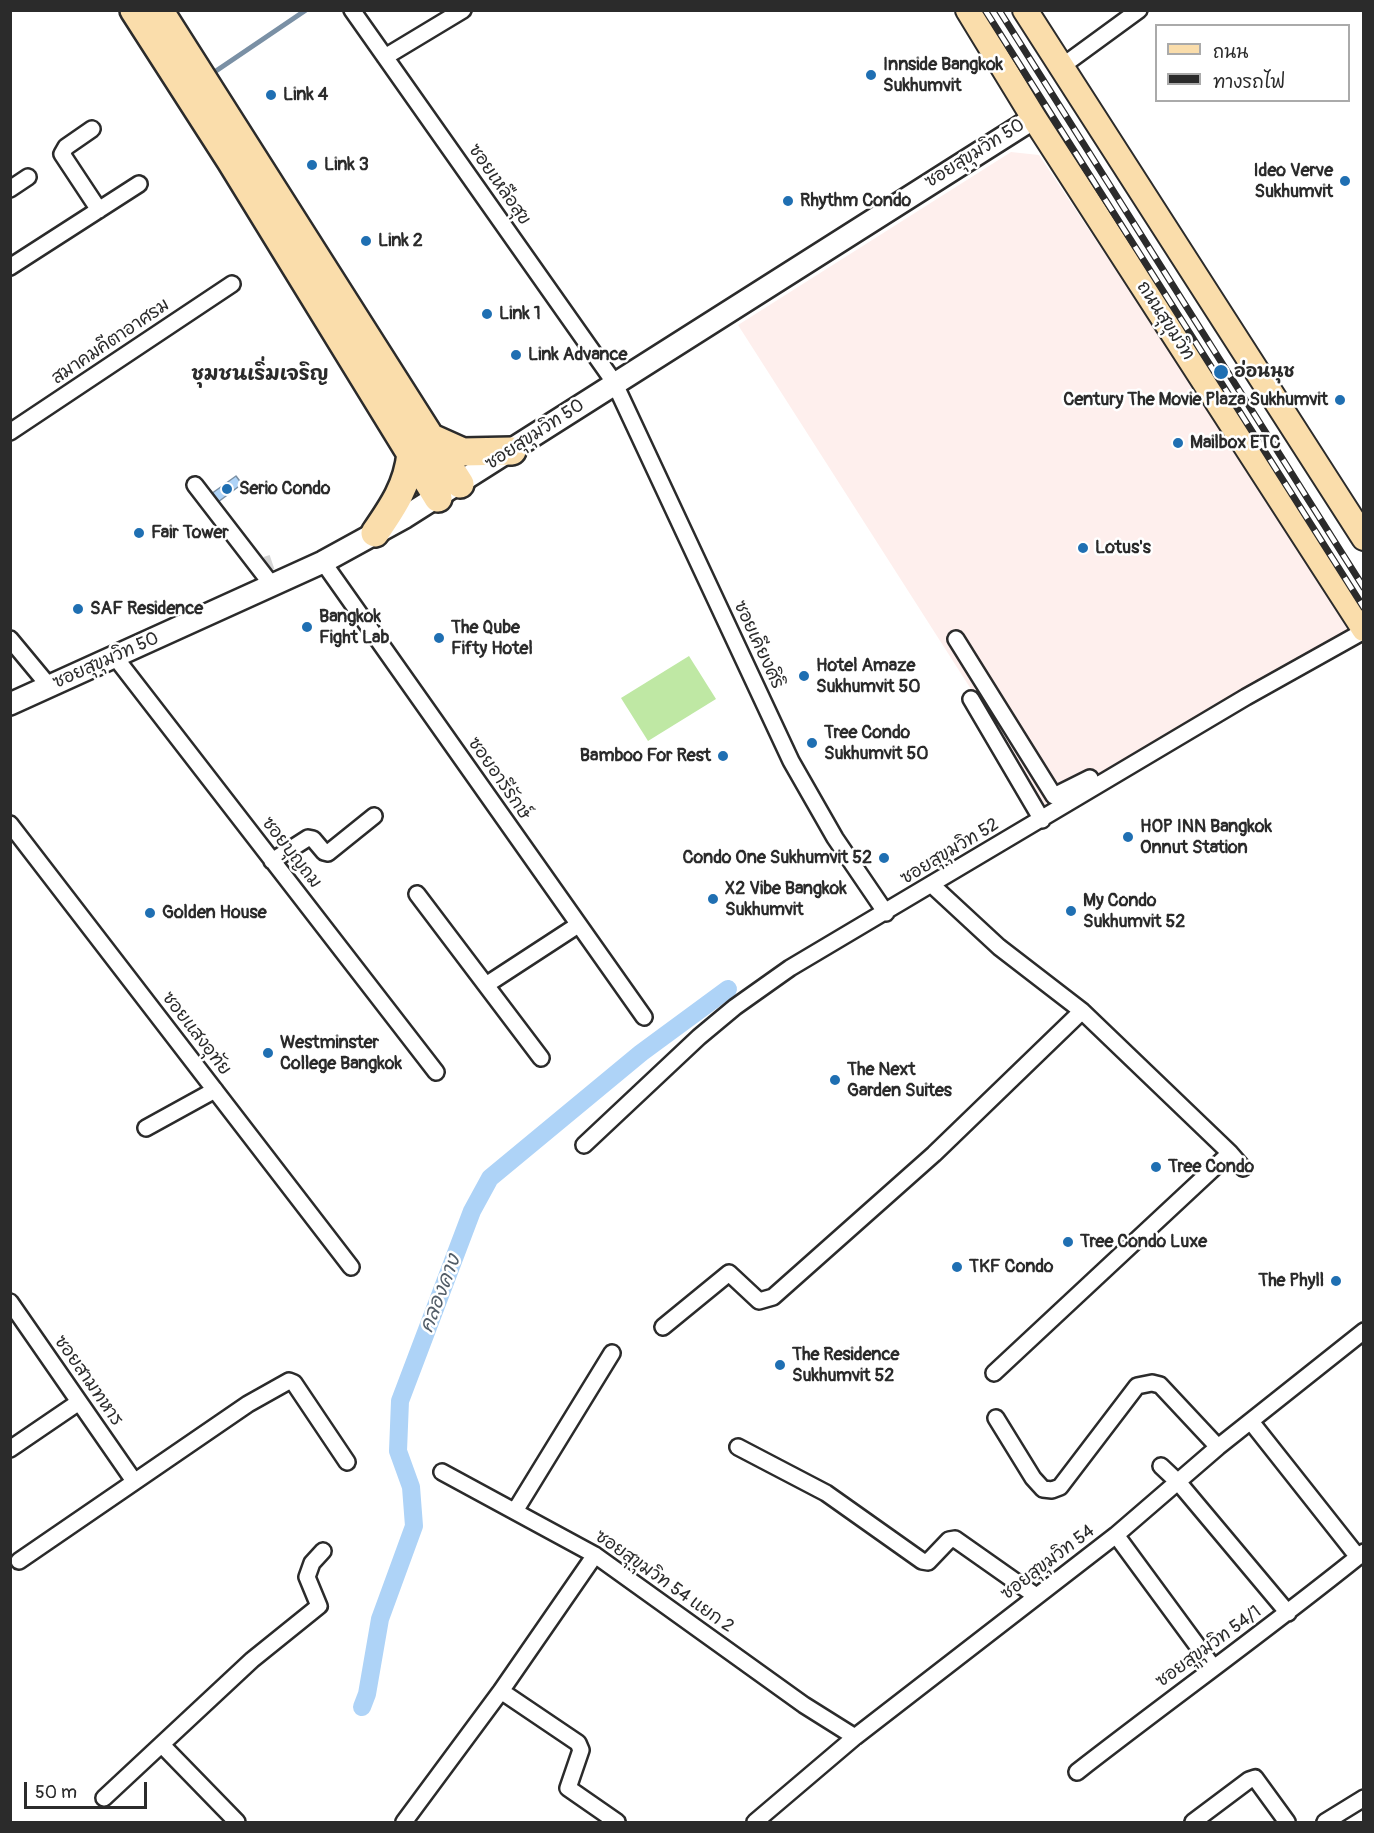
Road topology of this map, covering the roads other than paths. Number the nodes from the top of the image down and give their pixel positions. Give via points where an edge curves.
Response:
1 (134, 10) edge
2 (159, 10) edge
3 (352, 10) edge
4 (463, 10) edge
5 (968, 10) edge
6 (1025, 10) edge
7 (1139, 10) edge
8 (384, 57) junction
9 (1061, 67) junction
10 (215, 115) junction
11 (1034, 118) junction
12 (92, 129) dead end
13 (28, 177) dead end
14 (139, 184) dead end
15 (10, 189) edge
16 (99, 210) junction
17 (10, 267) edge
18 (232, 284) dead end
19 (614, 382) junction
20 (10, 432) edge
21 (512, 451) junction
22 (418, 454) junction
23 (195, 484) dead end
24 (441, 496) junction
25 (398, 513) junction
26 (375, 534) joint
27 (1364, 538) edge
28 (323, 562) junction
29 (266, 573) junction
30 (1364, 630) edge
31 (10, 639) edge
32 (956, 639) dead end
33 (115, 657) junction
34 (49, 686) junction
35 (971, 699) dead end
36 (10, 704) edge
37 (1090, 778) dead end
38 (374, 816) dead end
39 (1042, 820) junction
40 (10, 824) edge
41 (272, 861) junction
42 (932, 885) junction
43 (417, 894) dead end
44 (886, 913) junction
45 (578, 926) junction
46 (486, 985) junction
47 (1082, 1011) junction
48 (644, 1017) dead end
49 (540, 1058) dead end
50 (436, 1072) dead end
51 (215, 1090) junction
52 (146, 1128) dead end
53 (584, 1145) dead end
54 (1230, 1153) junction
55 (1243, 1168) dead end
56 (351, 1267) dead end
57 (10, 1302) edge
58 (663, 1327) dead end
59 (1364, 1331) edge
60 (612, 1353) dead end
61 (994, 1373) dead end
62 (79, 1402) junction
63 (996, 1418) dead end
64 (1252, 1423) junction
65 (738, 1447) dead end
66 (1218, 1447) junction
67 (10, 1449) edge
68 (347, 1462) dead end
69 (1161, 1466) dead end
70 (442, 1472) dead end
71 (134, 1482) junction
72 (1179, 1483) junction
73 (514, 1511) junction
74 (1116, 1535) junction
75 (323, 1551) dead end
76 (1361, 1554) edge
77 (595, 1555) junction
78 (19, 1561) dead end
79 (1036, 1596) junction
80 (1288, 1613) junction
81 (1213, 1667) junction
82 (501, 1691) junction
83 (855, 1737) junction
84 (162, 1745) junction
85 (1077, 1772) dead end
86 (104, 1798) dead end
87 (1364, 1798) edge
88 (237, 1822) edge
89 (404, 1822) edge
90 (617, 1822) edge
91 (755, 1822) edge
92 (1193, 1822) edge
93 (1287, 1822) edge
94 (1325, 1822) edge

1 - 10 highway via 167,61
2 - 10 highway via 202,73
3 - 8 street, ซอยเหลือสุข
4 - 8 street
5 - 11 main road, ถนนสุขุมวิท
6 - 9 main road
7 - 9 street
8 - 19 street, ซอยเหลือสุข
9 - 27 main road
10 - 22 highway
11 - 19 street, ซอยสุขุมวิท 50
11 - 30 main road, ถนนสุขุมวิท
12 - 16 street via 62,154
13 - 15 street
14 - 16 street
16 - 17 street
18 - 20 street, สมาคมคีตาอาศรม
19 - 21 street, ซอยสุขุมวิท 50
19 - 44 street, ซอยเคียงศิริ via 791,761 835,838
21 - 22 highway via 452,449
21 - 24 street, ซอยสุขุมวิท 50
22 - 24 highway
22 - 25 highway
23 - 29 street
24 - 25 street, ซอยสุขุมวิท 50
25 - 26 highway
26 - 28 street, ซอยสุขุมวิท 50
28 - 29 street, ซอยสุขุมวิท 50
28 - 45 street, ซอยอารีรักษ์
29 - 33 street, ซอยสุขุมวิท 50
30 - 39 street, ซอยสุขุมวิท 52
31 - 34 street
32 - 37 street via 1054,796
33 - 34 street, ซอยสุขุมวิท 50
33 - 41 street, ซอยบุญถม
34 - 36 street, ซอยสุขุมวิท 50
35 - 39 street
38 - 41 street via 328,853 308,838
39 - 42 street, ซอยสุขุมวิท 52
40 - 51 street, ซอยแสงอุทัย
41 - 50 street, ซอยบุญถม
42 - 44 street, ซอยสุขุมวิท 52
42 - 47 street via 999,947
43 - 46 street
44 - 53 street, ซอยสุขุมวิท 52 via 790,968 735,1007
45 - 46 street
45 - 48 street, ซอยอารีรักษ์
46 - 49 street
47 - 54 street
47 - 58 street via 934,1155 773,1297 759,1301 729,1273
51 - 52 street
51 - 56 street, ซอยแสงอุทัย
54 - 55 street
54 - 61 street
57 - 62 street, ซอยสามทหาร
59 - 64 street, ซอยสุขุมวิท 54
60 - 73 street
62 - 67 street
62 - 71 street, ซอยสามทหาร
63 - 66 street via 1043,1489 1060,1487 1137,1386 1143,1384 1160,1385
64 - 66 street, ซอยสุขุมวิท 54
64 - 76 street
65 - 79 street via 826,1493 922,1561 928,1562 949,1540 955,1539
66 - 72 street, ซอยสุขุมวิท 54
68 - 71 street via 294,1383 287,1382
69 - 72 street
70 - 73 street, ซอยสุขุมวิท 54 แยก 2
71 - 78 street
72 - 74 street, ซอยสุขุมวิท 54
72 - 80 street
73 - 77 street, ซอยสุขุมวิท 54 แยก 2
74 - 79 street, ซอยสุขุมวิท 54
74 - 81 street
75 - 84 street via 312,1563 307,1577 319,1606 252,1660
76 - 80 street, ซอยสุขุมวิท 54/1
77 - 82 street
77 - 83 street, ซอยสุขุมวิท 54 แยก 2 via 804,1705
79 - 83 street, ซอยสุขุมวิท 54
80 - 81 street, ซอยสุขุมวิท 54/1
81 - 85 street, ซอยสุขุมวิท 54/1
82 - 89 street
82 - 90 street via 578,1743 581,1749 568,1788
83 - 91 street, ซอยสุขุมวิท 54
84 - 86 street
84 - 88 street
87 - 94 street
92 - 93 street via 1255,1778

